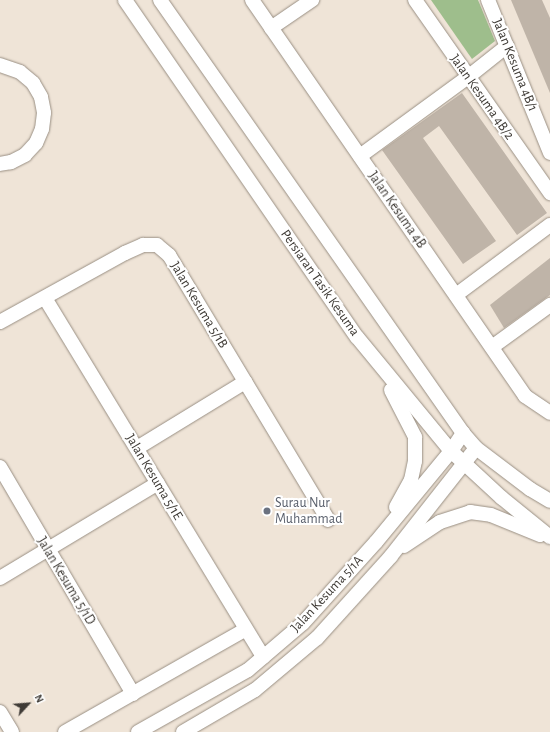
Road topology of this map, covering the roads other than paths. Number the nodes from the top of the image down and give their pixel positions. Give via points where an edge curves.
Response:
1 (125, 0) edge
2 (160, 0) edge
3 (252, 0) edge
4 (312, 0) edge
5 (415, 0) edge
6 (488, 0) edge
7 (271, 28) junction
8 (507, 46) junction
9 (0, 65) edge
10 (468, 77) junction
11 (550, 153) edge
12 (360, 156) junction
13 (0, 164) edge
14 (550, 193) edge
15 (550, 225) edge
16 (456, 295) junction
17 (45, 298) junction
18 (550, 305) edge
19 (0, 322) edge
20 (357, 337) junction
21 (492, 348) junction
22 (245, 382) junction
23 (550, 413) edge
24 (463, 433) junction
25 (137, 448) junction
26 (476, 448) junction
27 (451, 451) junction
28 (464, 465) junction
29 (0, 467) edge
30 (158, 483) junction
31 (550, 501) edge
32 (328, 520) dead end
33 (550, 538) edge
34 (376, 542) junction
35 (48, 550) junction
36 (391, 556) junction
37 (0, 578) edge
38 (246, 629) junction
39 (263, 657) junction
40 (133, 694) junction
41 (0, 712) edge
42 (12, 732) edge
43 (66, 732) edge
44 (138, 732) edge
45 (183, 732) edge

1 - 20 street, Persiaran Tasik Kesuma
2 - 24 street
3 - 7 street, Jalan Kesuma 4B
4 - 7 street
5 - 10 street, Jalan Kesuma 4B/2
6 - 8 street, Jalan Kesuma 4B/1
7 - 12 street, Jalan Kesuma 4B
8 - 10 street
8 - 11 street, Jalan Kesuma 4B/1
9 - 13 street via 20,72 33,83 41,97 44,113 42,129 36,143 25,155
10 - 12 street
10 - 14 street, Jalan Kesuma 4B/2
12 - 16 street, Jalan Kesuma 4B
15 - 16 street
16 - 21 street, Jalan Kesuma 4B
17 - 19 street, Jalan Kesuma 5/1B
17 - 22 street, Jalan Kesuma 5/1B via 125,253 143,245 157,245 169,255
17 - 25 street, Jalan Kesuma 5/1E
18 - 21 street
20 - 27 street, Persiaran Tasik Kesuma
20 - 34 street via 400,404 416,437 411,480
21 - 23 street, Jalan Kesuma 4B via 525,396
22 - 25 street
22 - 32 street, Jalan Kesuma 5/1B
24 - 26 street
24 - 27 street, Jalan Kesuma 5/1A
25 - 30 street, Jalan Kesuma 5/1E
26 - 28 street, Jalan Kesuma 5/1A
26 - 31 street
27 - 28 street, Persiaran Tasik Kesuma
27 - 34 street, Jalan Kesuma 5/1A
28 - 33 street, Persiaran Tasik Kesuma
28 - 36 street, Jalan Kesuma 5/1A
29 - 35 street, Jalan Kesuma 5/1D
30 - 35 street
30 - 38 street, Jalan Kesuma 5/1E
33 - 36 street via 491,515 470,512 440,522
34 - 39 street, Jalan Kesuma 5/1A via 303,623
35 - 37 street
35 - 40 street, Jalan Kesuma 5/1D
36 - 45 street, Jalan Kesuma 5/1A via 317,638 255,690
38 - 39 street, Jalan Kesuma 5/1E
38 - 40 street
39 - 44 street, Jalan Kesuma 5/1A via 248,670
40 - 43 street
41 - 42 street

